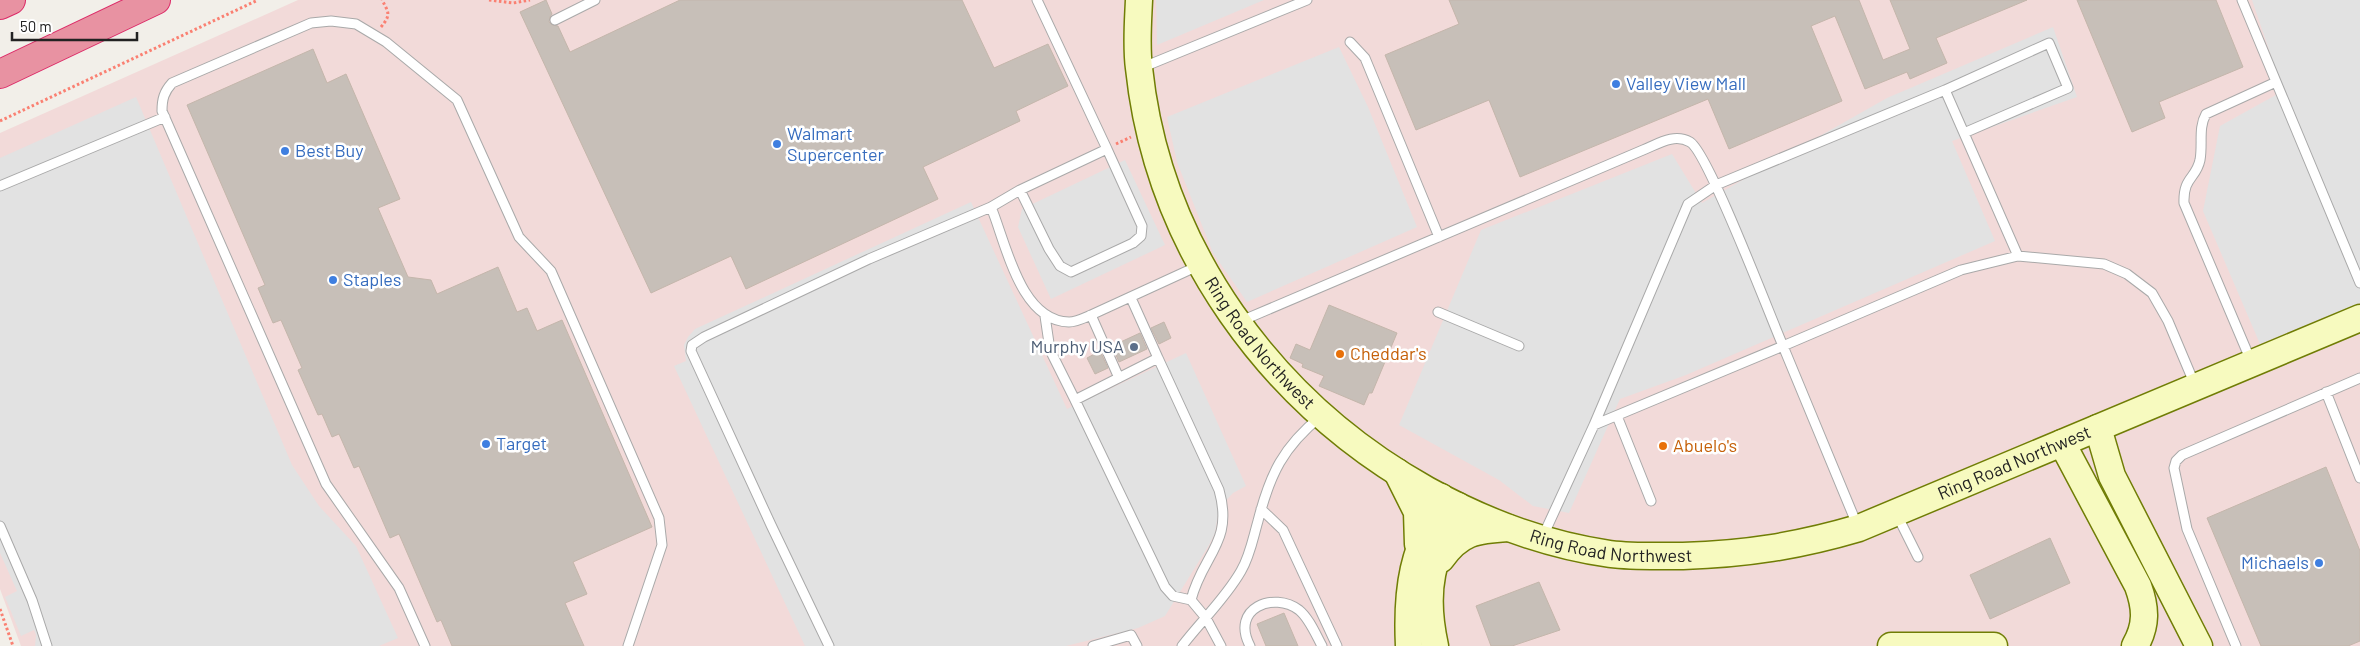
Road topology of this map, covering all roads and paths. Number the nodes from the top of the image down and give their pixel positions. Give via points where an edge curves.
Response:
1 (11, 0) edge
2 (156, 0) edge
3 (258, 0) edge
4 (382, 0) edge
5 (489, 0) edge
6 (530, 0) edge
7 (595, 0) edge
8 (1037, 0) edge
9 (1139, 0) edge
10 (1307, 0) edge
11 (2242, 0) edge
12 (0, 5) edge
13 (555, 20) dead end
14 (374, 35) junction
15 (1350, 42) dead end
16 (1139, 68) junction
17 (0, 74) edge
18 (2276, 82) junction
19 (1945, 90) junction
20 (165, 117) junction
21 (0, 121) edge
22 (1964, 133) junction
23 (1107, 149) junction
24 (1716, 185) junction
25 (0, 186) edge
26 (1020, 190) junction
27 (990, 207) junction
28 (1439, 237) junction
29 (2018, 256) junction
30 (1200, 265) junction
31 (2360, 282) edge
32 (1131, 298) junction
33 (1438, 312) dead end
34 (1091, 315) junction
35 (1045, 316) junction
36 (2360, 318) edge
37 (1236, 323) junction
38 (1519, 346) dead end
39 (1783, 346) junction
40 (1158, 358) junction
41 (2252, 364) junction
42 (1119, 378) junction
43 (2360, 378) edge
44 (2196, 387) junction
45 (2326, 392) junction
46 (1075, 400) junction
47 (1321, 416) junction
48 (1617, 416) junction
49 (1594, 425) junction
50 (2098, 428) junction
51 (2062, 443) junction
52 (1397, 472) junction
53 (2360, 478) edge
54 (1450, 502) junction
55 (1651, 502) dead end
56 (1261, 509) junction
57 (1896, 512) junction
58 (0, 526) edge
59 (1511, 528) junction
60 (1859, 528) junction
61 (1542, 539) junction
62 (1417, 553) junction
63 (1918, 557) dead end
64 (1430, 580) junction
65 (1191, 600) junction
66 (0, 609) edge
67 (1206, 618) junction
68 (13, 646) edge
69 (47, 646) edge
70 (425, 646) edge
71 (628, 646) edge
72 (829, 646) edge
73 (1093, 646) edge
74 (1137, 646) edge
75 (1182, 646) edge
76 (1221, 646) edge
77 (1250, 646) edge
78 (1322, 646) edge
79 (1337, 646) edge
80 (1409, 646) edge
81 (1435, 646) edge
82 (1891, 646) edge
83 (1994, 646) edge
84 (2135, 646) edge
85 (2199, 646) edge
86 (2236, 646) edge

1 - 12 highway
2 - 17 highway
3 - 21 path
4 - 14 path via 389,17
5 - 6 path
7 - 13 lane
8 - 23 lane
9 - 16 street, Ring Road Northwest
10 - 16 lane
11 - 18 lane
14 - 20 lane via 356,24 311,23 172,83 162,100
14 - 71 lane via 422,69 457,100 519,237 551,271 658,518 662,545
15 - 28 lane via 1365,58
16 - 30 street, Ring Road Northwest via 1153,145 1172,204
18 - 31 lane
18 - 41 lane via 2206,114 2202,121 2198,167 2186,182 2184,191 2184,203
19 - 22 lane
19 - 22 lane via 2049,43 2068,88
19 - 24 lane
20 - 25 lane
20 - 70 lane via 326,484 399,588
22 - 29 lane
23 - 26 lane
23 - 26 lane via 1142,226 1141,236 1090,265 1072,272 1060,266
24 - 28 lane via 1691,142 1672,138
24 - 39 lane
24 - 49 lane via 1688,204
26 - 27 lane
27 - 35 lane via 1022,286 1036,309
27 - 72 lane via 869,259 692,345 691,351
28 - 37 lane
29 - 39 lane via 1960,270
29 - 44 lane via 2104,264 2126,274 2152,293 2168,321
30 - 32 lane
30 - 37 street, Ring Road Northwest
32 - 34 lane
32 - 40 lane
33 - 38 lane
34 - 35 lane via 1069,322
34 - 42 lane
35 - 46 lane via 1050,350
36 - 41 street, Ring Road Northwest
37 - 47 street, Ring Road Northwest via 1269,364
39 - 48 lane
39 - 60 lane
40 - 42 lane
40 - 65 lane via 1224,507 1224,522 1217,544 1194,587
41 - 44 street, Ring Road Northwest
42 - 46 lane
43 - 45 lane
44 - 50 street, Ring Road Northwest
45 - 53 lane
45 - 86 lane via 2182,455 2176,461 2174,468 2187,529
46 - 65 lane via 1165,587 1173,596
47 - 52 street, Ring Road Northwest
47 - 56 lane via 1291,443 1277,464
48 - 49 lane
48 - 55 lane
49 - 61 lane
50 - 51 street, Ring Road Northwest
50 - 85 street via 2112,476
51 - 57 street, Ring Road Northwest
51 - 84 street via 2138,586 2143,600 2144,625
52 - 54 street, Ring Road Northwest
52 - 62 street via 1417,512
54 - 59 street, Ring Road Northwest
54 - 62 street
54 - 64 street
56 - 67 lane via 1249,556 1241,572
56 - 79 lane via 1287,537
57 - 60 street, Ring Road Northwest
57 - 63 lane
58 - 69 lane via 32,600
59 - 61 street, Ring Road Northwest
59 - 64 street via 1486,529 1454,541
60 - 61 street, Ring Road Northwest via 1770,550 1707,555 1644,557 1610,554
62 - 80 street via 1410,584
64 - 81 street via 1429,615
65 - 67 lane
66 - 68 path
67 - 75 lane
67 - 76 lane
73 - 74 lane via 1131,635
77 - 78 lane via 1243,630 1250,610 1265,604 1282,603 1299,610
82 - 83 street

